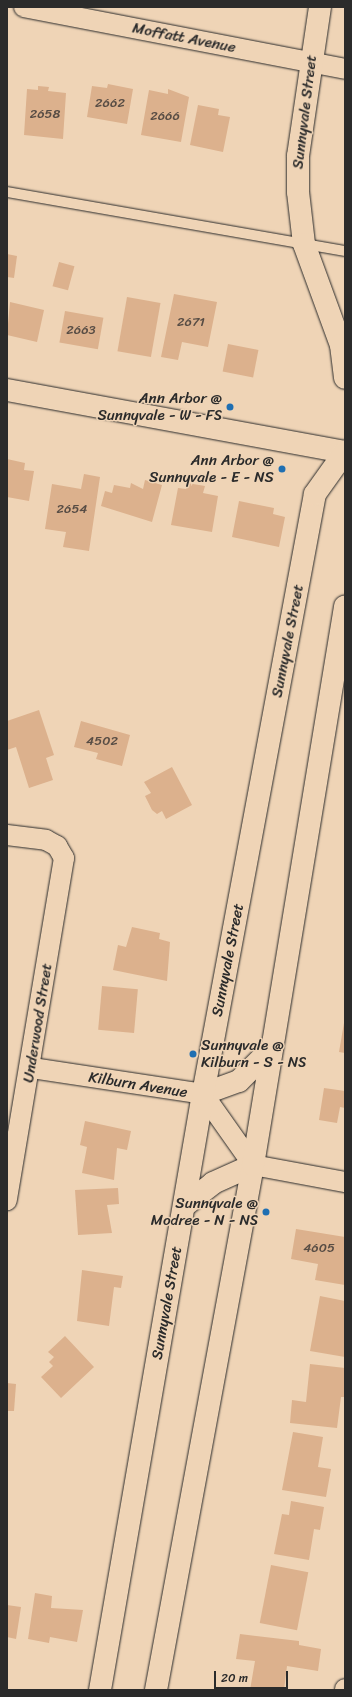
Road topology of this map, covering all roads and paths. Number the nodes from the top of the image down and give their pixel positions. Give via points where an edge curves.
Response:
1 (24, 7) edge
2 (320, 7) edge
3 (310, 63) junction
4 (345, 69) edge
5 (7, 192) edge
6 (304, 244) junction
7 (345, 251) edge
8 (345, 378) edge
9 (7, 390) edge
10 (345, 447) edge
11 (345, 452) edge
12 (345, 607) edge
13 (342, 639) edge
14 (7, 835) edge
15 (272, 1048) junction
16 (32, 1068) junction
17 (203, 1094) junction
18 (254, 1165) junction
19 (345, 1182) edge
20 (7, 1200) edge
21 (184, 1206) junction
22 (100, 1690) edge
23 (156, 1690) edge

1 - 3 street, Moffatt Avenue
2 - 3 street, Sunnyvale Street
3 - 4 street, Moffatt Avenue
3 - 6 street, Sunnyvale Street via 298,156
5 - 6 lane
6 - 7 lane
6 - 8 street, Sunnyvale Street via 341,345
9 - 11 street
10 - 11 street
11 - 17 street, Sunnyvale Street via 316,494
12 - 13 street
13 - 15 street
14 - 16 street, Underwood Street via 46,840 58,846 64,858
15 - 17 street via 239,1081
15 - 18 street
16 - 17 street, Kilburn Avenue
16 - 20 street, Underwood Street
17 - 18 street, Kilburn Avenue
17 - 21 street, Sunnyvale Street
18 - 19 street
18 - 21 street via 213,1183
18 - 23 street
21 - 22 street, Sunnyvale Street

